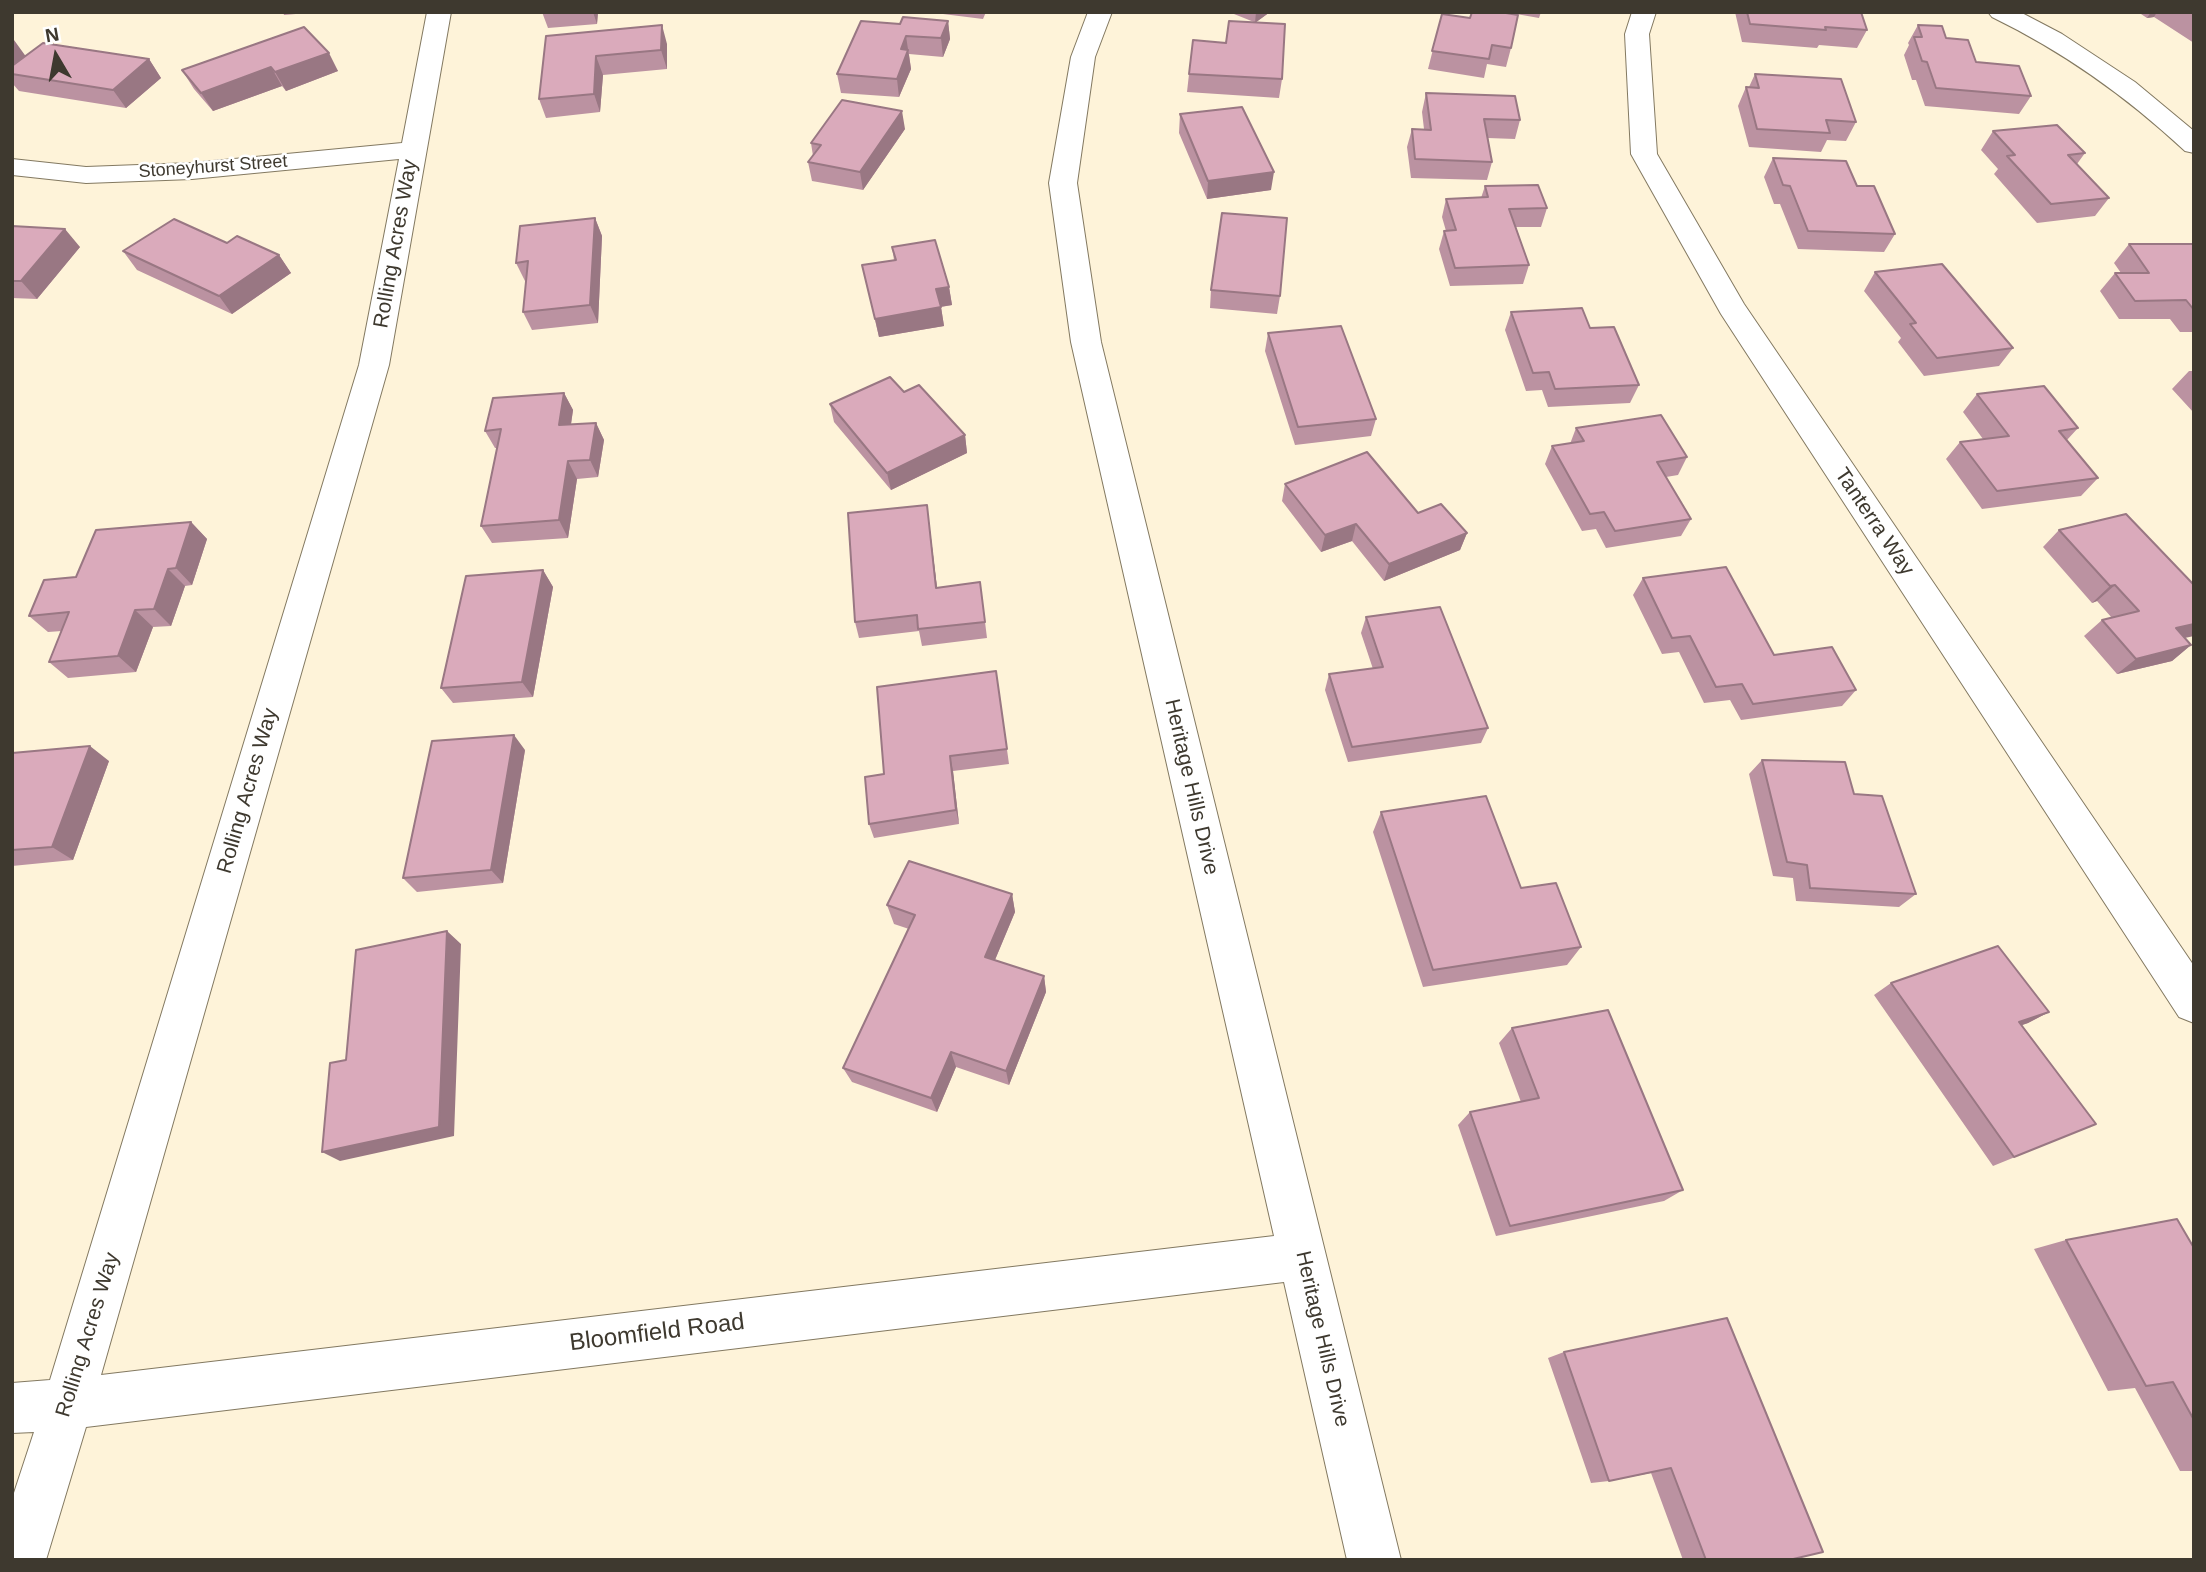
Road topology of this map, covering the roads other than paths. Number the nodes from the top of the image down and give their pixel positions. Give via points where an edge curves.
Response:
1 (439, 12) edge
2 (1100, 12) edge
3 (1644, 12) edge
4 (2000, 12) edge
5 (2194, 145) edge
6 (413, 150) junction
7 (12, 167) edge
8 (2194, 1003) edge
9 (1302, 1256) junction
10 (68, 1404) junction
11 (12, 1408) edge
12 (19, 1560) edge
13 (1374, 1560) edge

1 - 6 street, Rolling Acres Way
2 - 9 street, Heritage Hills Drive via 1083,57 1063,183 1086,342
3 - 8 street, Tanterra Way via 1637,34 1644,154 1731,307
4 - 5 street via 2047,33 2107,72
6 - 7 street, Stoneyhurst Street via 192,171 86,175
6 - 10 street, Rolling Acres Way via 374,365
9 - 10 street, Bloomfield Road
9 - 13 street, Heritage Hills Drive
10 - 11 street, Bloomfield Road
10 - 12 street, Rolling Acres Way

